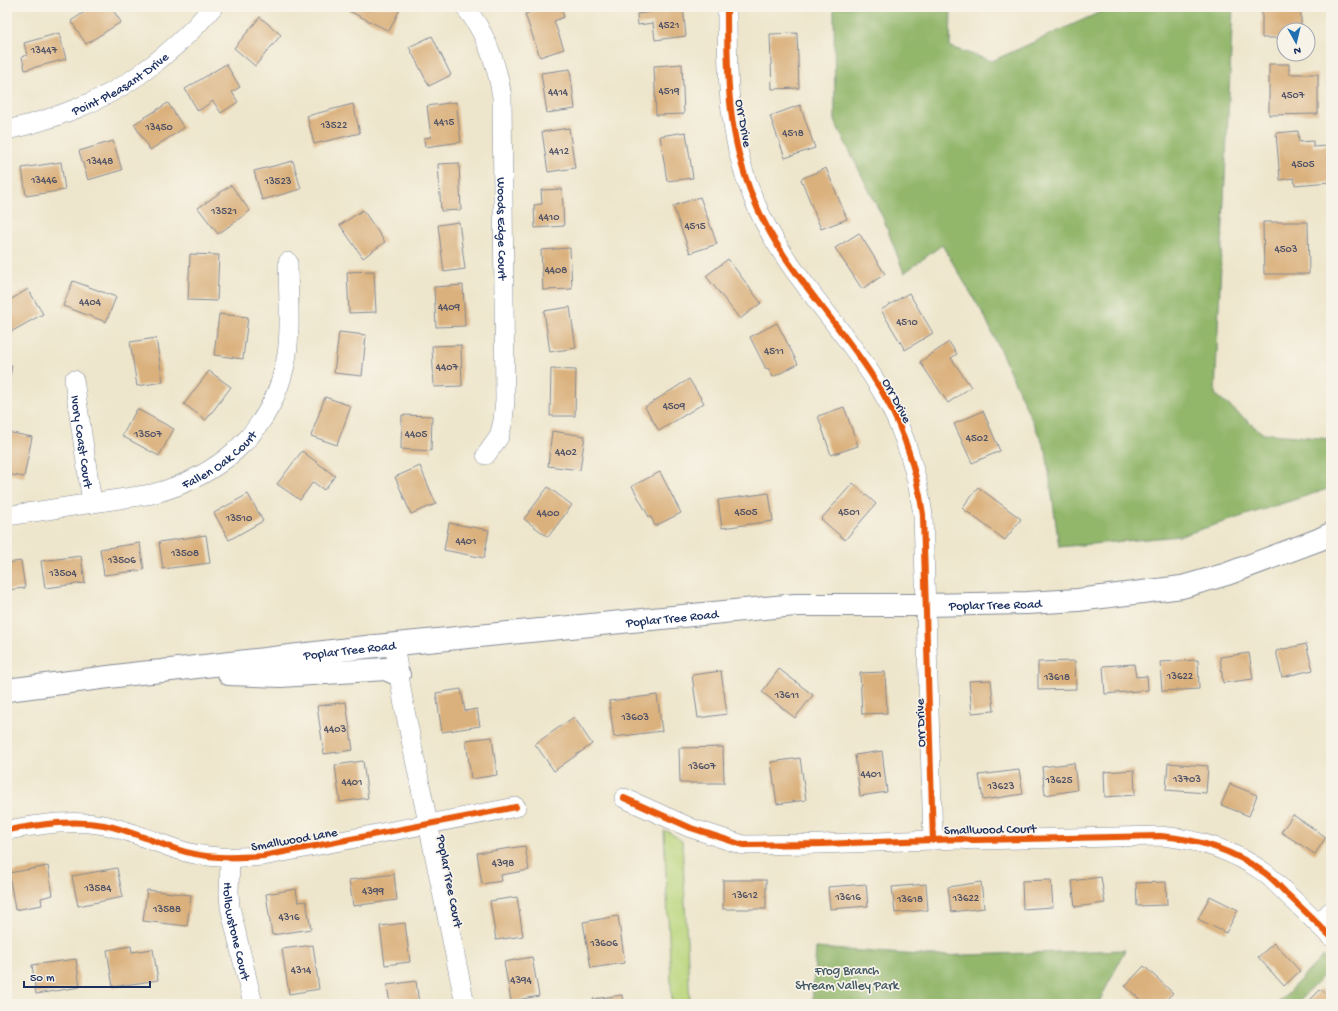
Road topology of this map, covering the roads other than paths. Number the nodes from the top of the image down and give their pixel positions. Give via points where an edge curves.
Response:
1 (213, 7) edge
2 (465, 7) edge
3 (727, 7) edge
4 (7, 130) edge
5 (288, 262) dead end
6 (74, 380) dead end
7 (486, 455) dead end
8 (92, 503) junction
9 (7, 516) edge
10 (1331, 534) edge
11 (926, 606) junction
12 (394, 644) junction
13 (162, 671) junction
14 (399, 675) junction
15 (7, 690) edge
16 (624, 798) dead end
17 (516, 807) dead end
18 (428, 823) junction
19 (7, 830) edge
20 (933, 840) junction
21 (230, 858) junction
22 (1327, 924) edge
23 (253, 1004) edge
24 (465, 1004) edge

1 - 4 street, Point Pleasant Drive via 187,36 138,76 83,105
2 - 7 street, Woods Edge Court via 491,52 500,80 502,97 505,400 498,437
3 - 11 street, Orr Drive via 728,94 732,126 744,175 766,225 784,256 873,377 904,435 914,467 923,515
5 - 8 street, Fallen Oak Court via 288,342 285,365 272,402 250,436 225,461 186,483 152,494
6 - 8 street, Ivory Coast Court
8 - 9 street, Fallen Oak Court
10 - 11 main road, Poplar Tree Road via 1228,574 1182,587 1078,600
11 - 12 main road, Poplar Tree Road via 795,605
11 - 20 street, Orr Drive
12 - 13 main road, Poplar Tree Road
12 - 14 street, Poplar Tree Court
13 - 14 main road via 281,676 385,669
13 - 15 main road, Poplar Tree Road
14 - 18 street, Poplar Tree Court
16 - 20 street, Smallwood Court via 691,828 743,845
17 - 18 street, Smallwood Lane
18 - 21 street, Smallwood Lane via 263,856
18 - 24 street, Poplar Tree Court
19 - 21 street, Smallwood Lane via 73,822 103,825 133,832 176,849 205,856
20 - 22 street, Smallwood Court via 1160,836 1200,842 1240,857 1266,874
21 - 23 street, Hollowstone Court via 230,907

